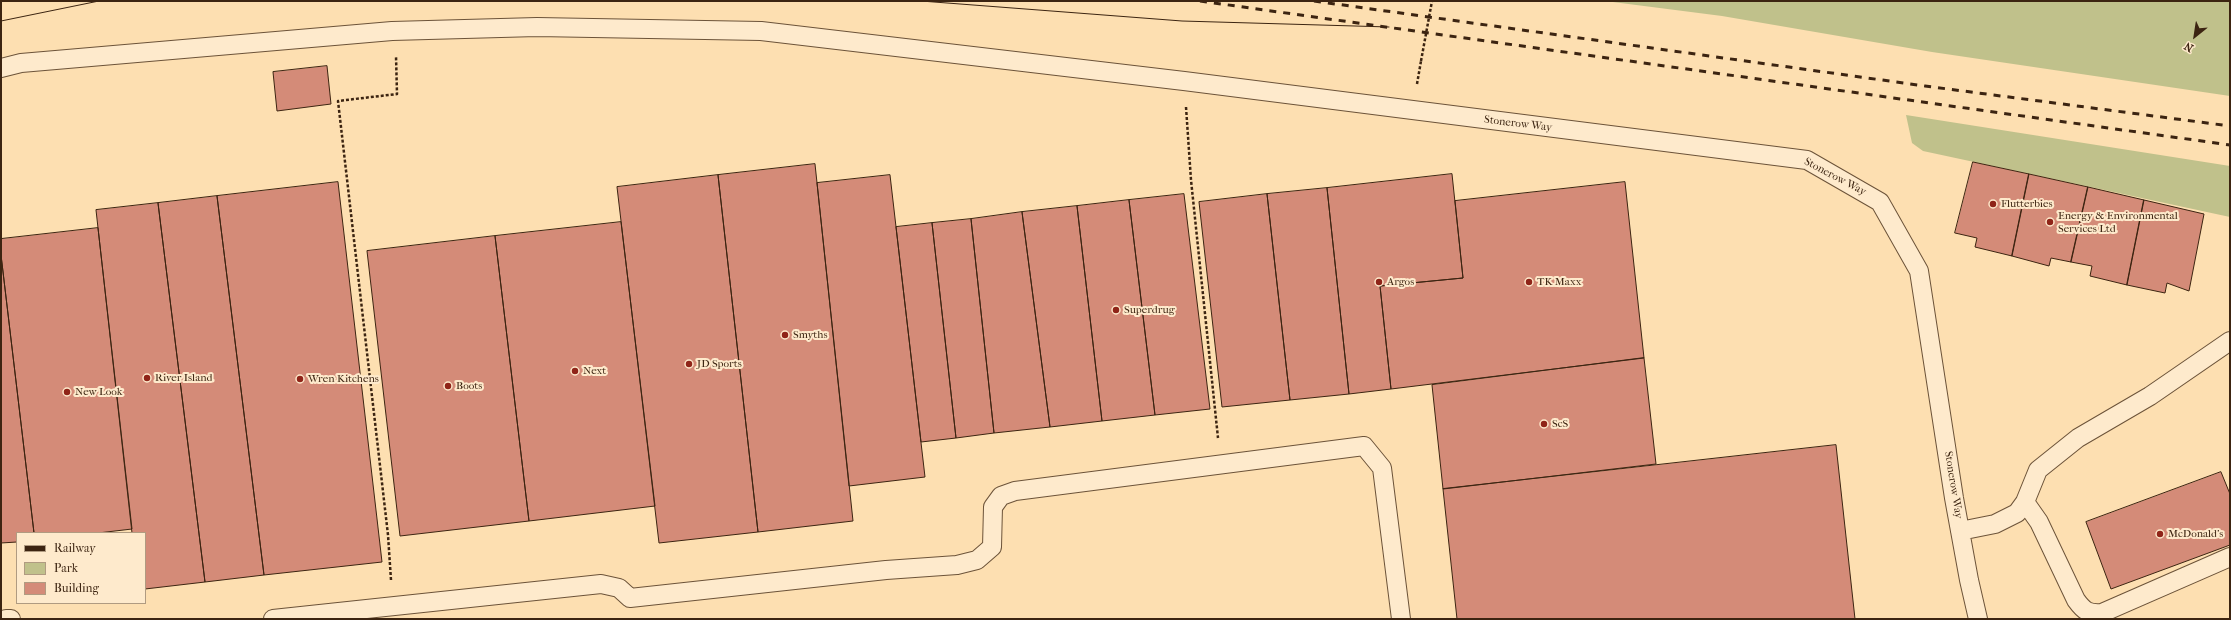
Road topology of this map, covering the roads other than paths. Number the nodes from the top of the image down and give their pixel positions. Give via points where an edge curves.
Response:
1 (1, 68) edge
2 (2230, 341) edge
3 (2025, 502) junction
4 (1960, 531) junction
5 (2230, 557) edge
6 (6, 619) edge
7 (11, 619) edge
8 (273, 619) edge
9 (1401, 619) edge
10 (1978, 619) edge

1 - 4 lane, Stonerow Way via 21,63 392,31 537,27 761,31 1184,81 1807,160 1880,202 1920,271
2 - 3 lane via 2150,396 2078,438 2038,470
3 - 4 lane via 2017,513 2006,520
3 - 5 lane via 2043,529 2076,600 2084,611 2090,614 2102,613
4 - 10 lane, Stonerow Way
6 - 7 lane
8 - 9 lane via 601,584 619,588 630,598 886,570 957,565 977,560 992,547 993,507 1001,496 1023,490 1364,446 1382,468

